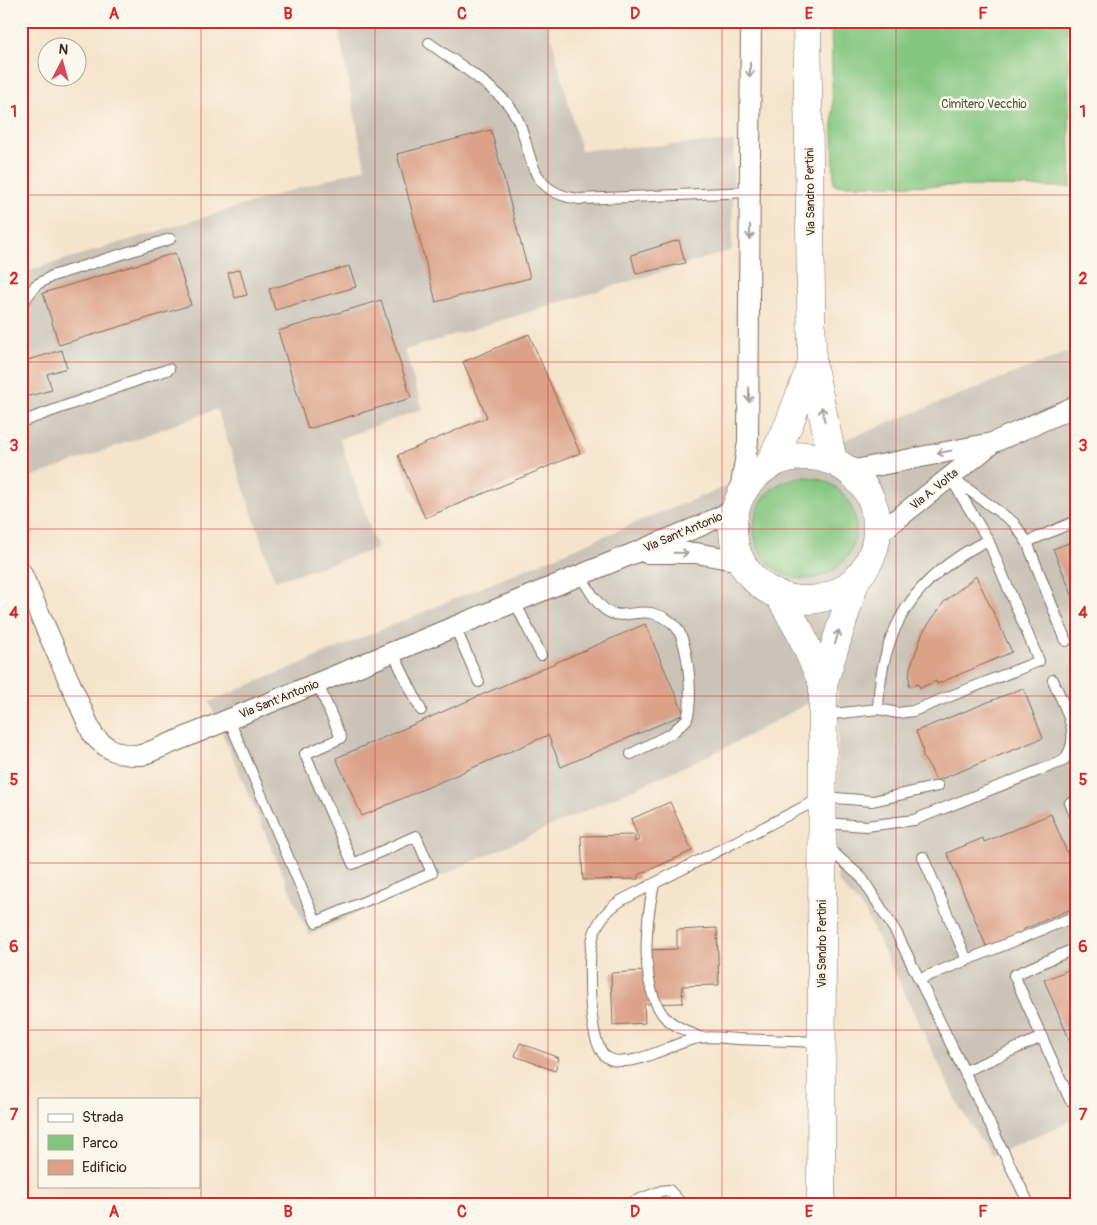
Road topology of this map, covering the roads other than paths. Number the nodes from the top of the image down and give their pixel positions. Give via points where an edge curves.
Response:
1 (751, 21) edge
2 (807, 21) edge
3 (429, 43) dead end
4 (750, 192) junction
5 (170, 239) dead end
6 (21, 305) edge
7 (812, 363) junction
8 (169, 369) dead end
9 (1076, 406) edge
10 (21, 422) edge
11 (992, 443) junction
12 (769, 465) junction
13 (842, 466) junction
14 (950, 477) junction
15 (736, 504) junction
16 (1076, 521) edge
17 (877, 535) junction
18 (988, 540) junction
19 (1027, 542) junction
20 (632, 554) junction
21 (740, 561) junction
22 (21, 572) edge
23 (580, 576) junction
24 (856, 579) junction
25 (779, 595) junction
26 (515, 602) junction
27 (455, 627) junction
28 (1066, 641) dead end
29 (393, 653) junction
30 (541, 655) dead end
31 (1053, 680) dead end
32 (479, 682) dead end
33 (318, 684) junction
34 (823, 684) junction
35 (878, 709) junction
36 (421, 710) dead end
37 (823, 715) junction
38 (229, 720) junction
39 (631, 754) dead end
40 (938, 786) dead end
41 (1070, 803) dead end
42 (1076, 818) edge
43 (823, 821) junction
44 (923, 857) dead end
45 (654, 884) junction
46 (1076, 916) edge
47 (1076, 948) edge
48 (967, 960) junction
49 (920, 980) junction
50 (1042, 1037) junction
51 (698, 1038) junction
52 (822, 1042) junction
53 (965, 1071) junction
54 (1076, 1098) edge
55 (633, 1202) dead end
56 (682, 1204) edge
57 (821, 1204) edge
58 (1029, 1204) edge

1 -> 4 street
2 - 7 main road, Via Sandro Pertini
3 - 4 lane via 504,100 518,119 537,176 555,193 580,199
4 -> 15 street via 748,442
5 - 6 lane via 52,276 36,285
7 - 12 main road, Via Sandro Pertini
13 -> 7 main road, Via Sandro Pertini
8 - 10 lane
9 - 11 street, Via A. Volta
11 -> 13 street, Via A. Volta
11 - 14 street, Via A. Volta
12 - 13 main road via 807,455
12 - 15 main road via 751,479
13 - 17 main road via 862,484 872,500
14 - 17 street, Via A. Volta
14 - 18 lane
14 - 19 lane via 1013,522
15 - 20 street, Via Sant'Antonio via 714,521
15 - 21 main road via 732,530
16 - 19 lane
17 - 24 main road via 873,551
18 - 35 lane via 949,561 927,580 910,602 888,647 880,679
18 - 35 lane via 1039,660 913,711 898,713
19 - 28 lane
20 -> 21 street, Via Sant'Antonio via 696,553
20 - 23 street, Via Sant'Antonio
21 - 25 main road via 750,576
22 - 38 street, Via Sant'Antonio via 87,723 103,745 128,756 142,755
23 - 26 street, Via Sant'Antonio
23 - 39 lane via 607,611 615,614 650,612 668,620 680,633 690,697 687,719 672,733
24 - 25 main road via 840,591 820,598 800,600
34 -> 24 main road, Via Sandro Pertini
25 - 34 main road, Via Sandro Pertini
26 - 27 street, Via Sant'Antonio
26 - 30 lane
27 - 29 street, Via Sant'Antonio
27 - 32 lane
29 - 33 street, Via Sant'Antonio
29 - 36 lane
31 - 43 lane via 1073,731 1072,749 1063,761 914,820 866,826
33 - 38 street, Via Sant'Antonio
33 - 38 lane via 341,738 306,754 353,864 416,836 432,873 316,922
34 - 37 main road, Via Sandro Pertini
35 - 37 lane
37 - 43 main road, Via Sandro Pertini
40 - 43 lane via 873,801
41 - 42 lane
43 - 45 lane
43 - 49 lane via 896,932
43 - 52 main road, Via Sandro Pertini
44 - 48 lane
45 - 51 lane via 647,942 650,983 664,1016
45 - 51 lane via 613,906 594,932 589,968 596,1038 607,1058 620,1061 636,1059
46 - 48 lane
47 - 50 lane via 1014,975
48 - 49 lane
49 - 53 lane
50 - 53 lane
50 - 54 lane via 1070,1100
51 - 52 lane
52 - 57 main road, Via Sandro Pertini
53 - 58 lane
55 - 56 lane via 669,1190

